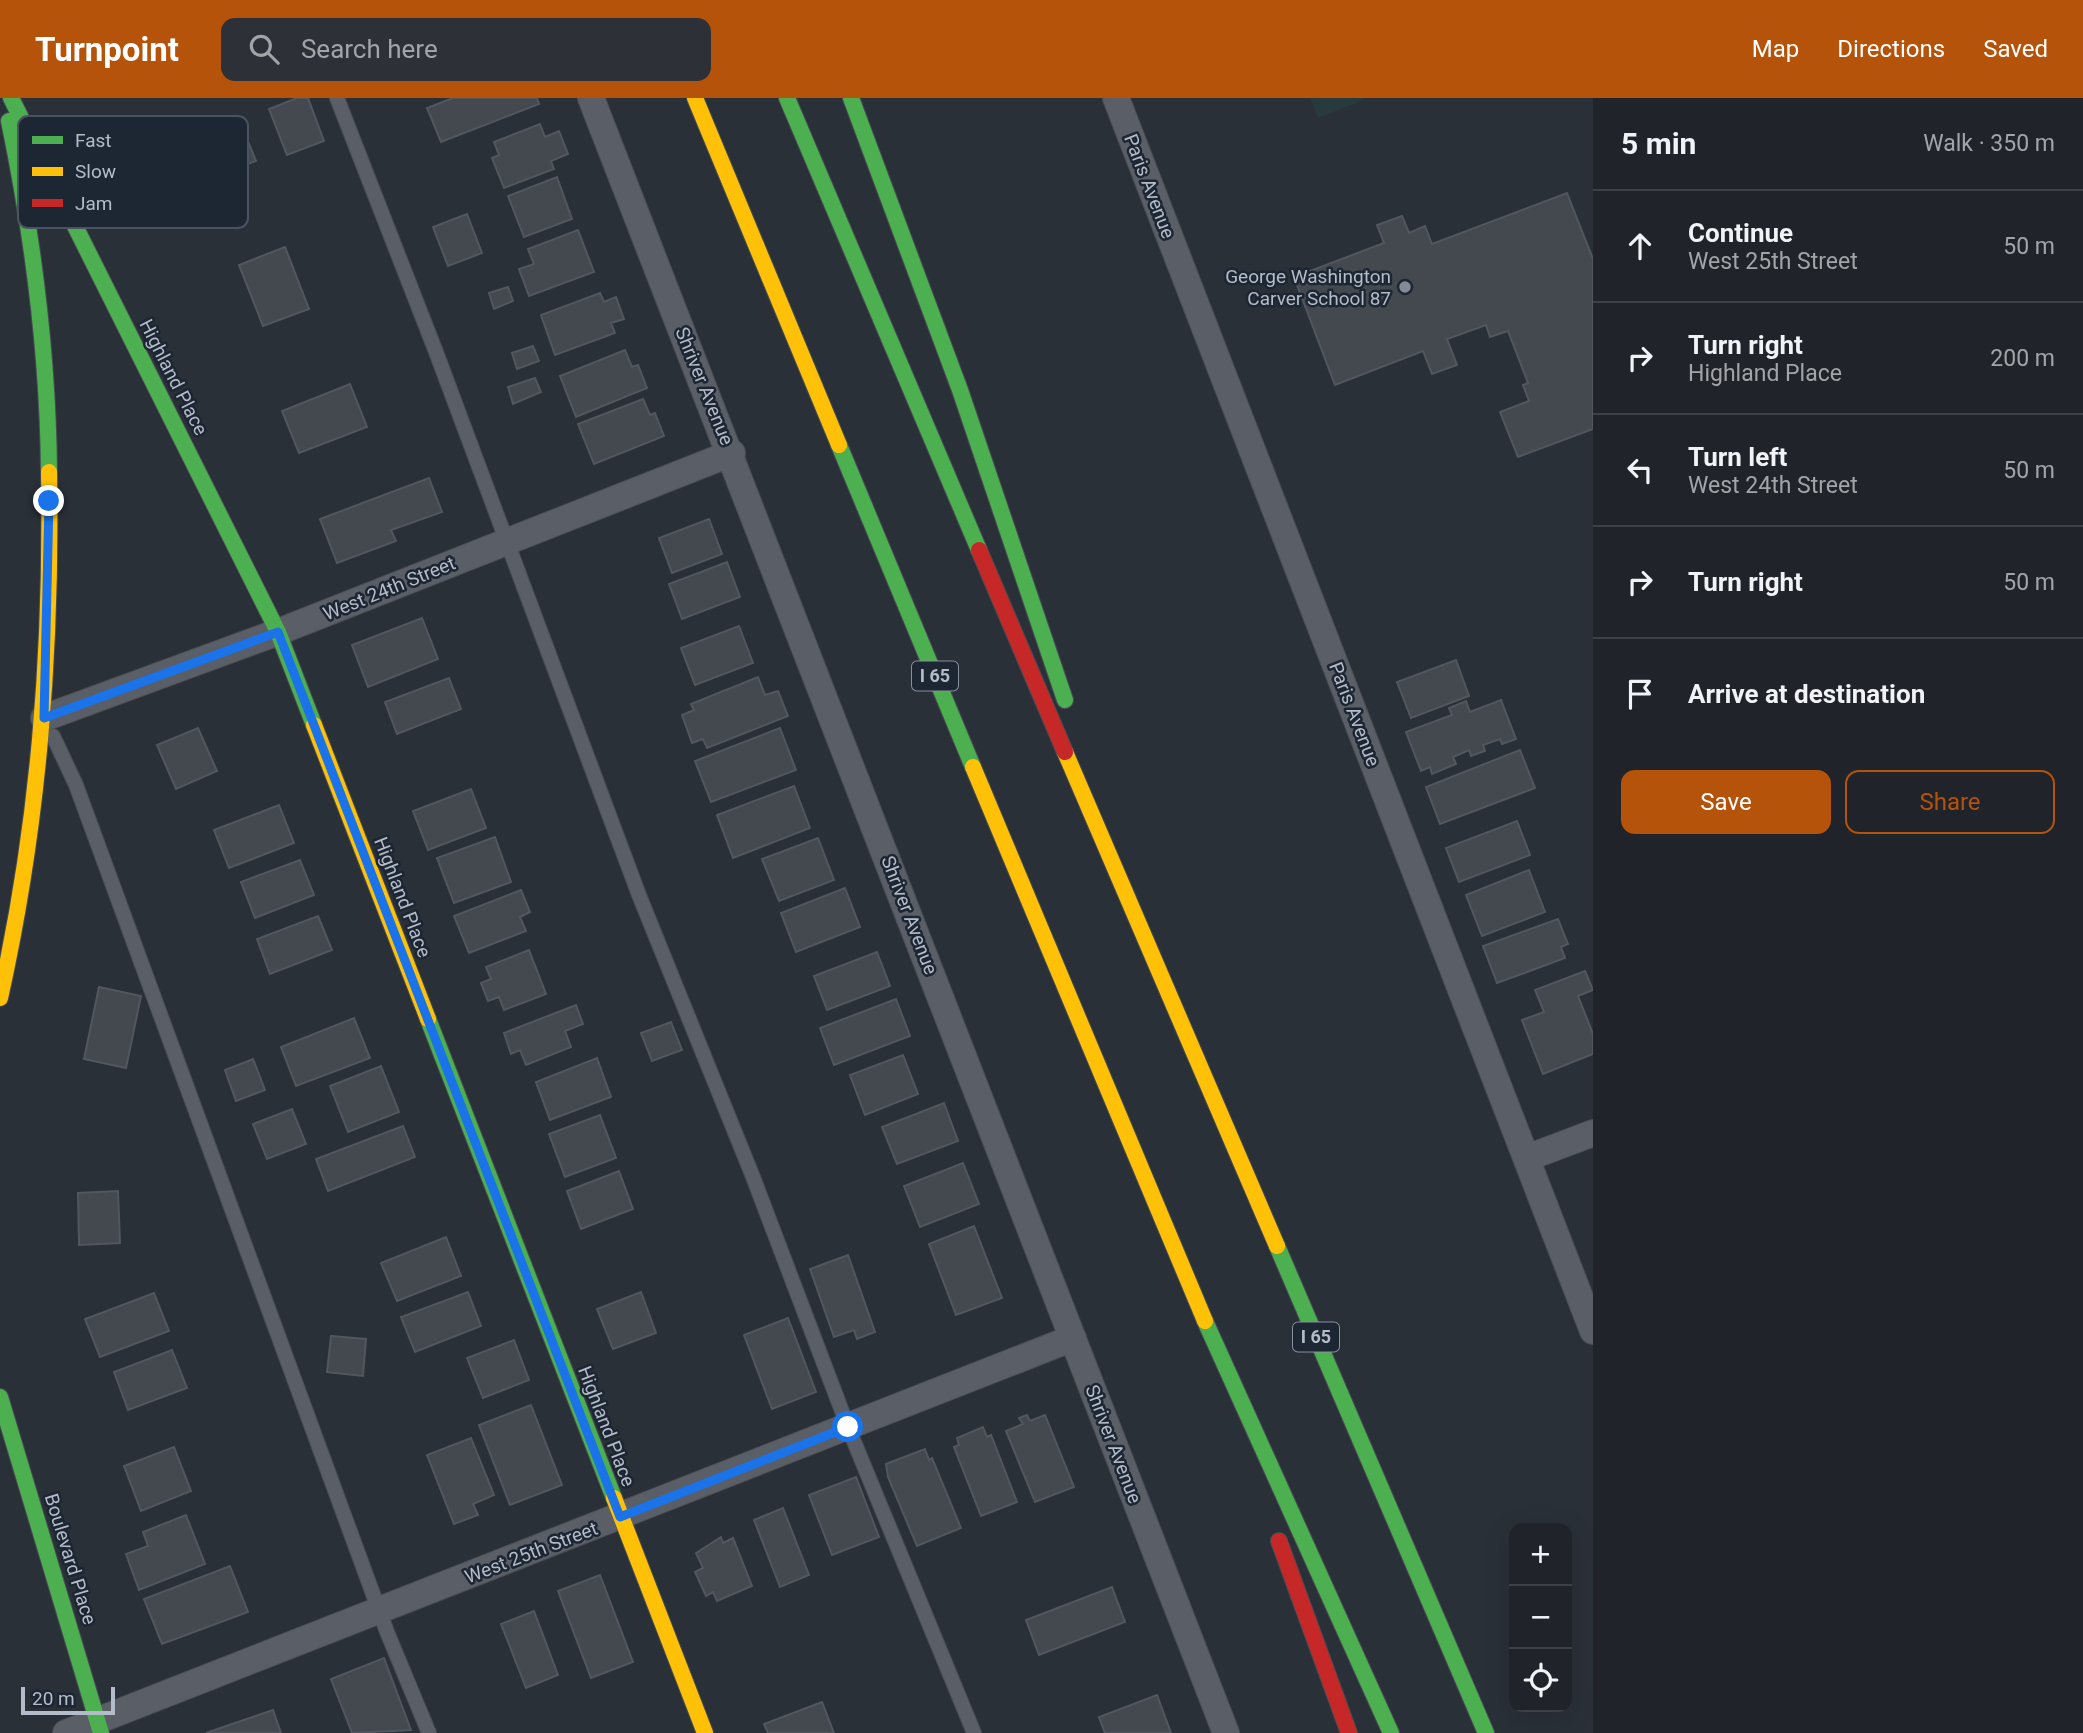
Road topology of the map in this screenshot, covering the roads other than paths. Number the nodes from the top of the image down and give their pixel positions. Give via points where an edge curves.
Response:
1 (4, 98) edge
2 (11, 98) edge
3 (337, 98) edge
4 (592, 98) edge
5 (695, 98) edge
6 (787, 98) edge
7 (851, 98) edge
8 (1116, 98) edge
9 (20, 116) edge
10 (18, 174) edge
11 (28, 228) edge
12 (76, 228) edge
13 (732, 453) junction
14 (506, 542) junction
15 (278, 632) junction
16 (44, 718) junction
17 (1071, 718) dead end
18 (1080, 744) dead end
19 (1147, 940) junction
20 (0, 998) edge
21 (1593, 1133) edge
22 (1527, 1158) junction
23 (1175, 1255) junction
24 (1593, 1331) edge
25 (1073, 1338) junction
26 (0, 1398) edge
27 (848, 1427) junction
28 (1255, 1474) dead end
29 (620, 1517) junction
30 (1273, 1525) dead end
31 (380, 1611) junction
32 (99, 1727) edge
33 (66, 1733) edge
34 (429, 1733) edge
35 (705, 1733) edge
36 (974, 1733) edge
37 (1226, 1733) edge
38 (1349, 1733) edge
39 (1391, 1733) edge
40 (1486, 1733) edge

1 - 10 main road
2 - 9 main road, Highland Place
3 - 14 lane
4 - 13 street, Shriver Avenue
5 - 23 main road, I 65
6 - 19 main road, I 65 via 1013,638
7 - 17 main road via 960,390
8 - 22 street, Paris Avenue
11 - 16 main road via 43,339 50,548
12 - 15 main road, Highland Place
13 - 14 street, West 24th Street
13 - 25 street, Shriver Avenue
14 - 15 street, West 24th Street
14 - 27 lane
15 - 16 street, West 24th Street
15 - 29 main road, Highland Place
16 - 20 main road via 24,874
16 - 31 lane via 85,809
18 - 19 main road
19 - 40 main road, I 65
21 - 22 street
22 - 24 street, Paris Avenue
23 - 28 main road
23 - 39 main road, I 65
25 - 27 street, West 25th Street
25 - 37 street, Shriver Avenue
26 - 32 main road, Boulevard Place
27 - 29 street, West 25th Street
27 - 36 lane
29 - 31 street, West 25th Street
29 - 35 main road, Highland Place
30 - 38 main road
31 - 32 street, West 25th Street
31 - 34 lane
32 - 33 street, West 25th Street

